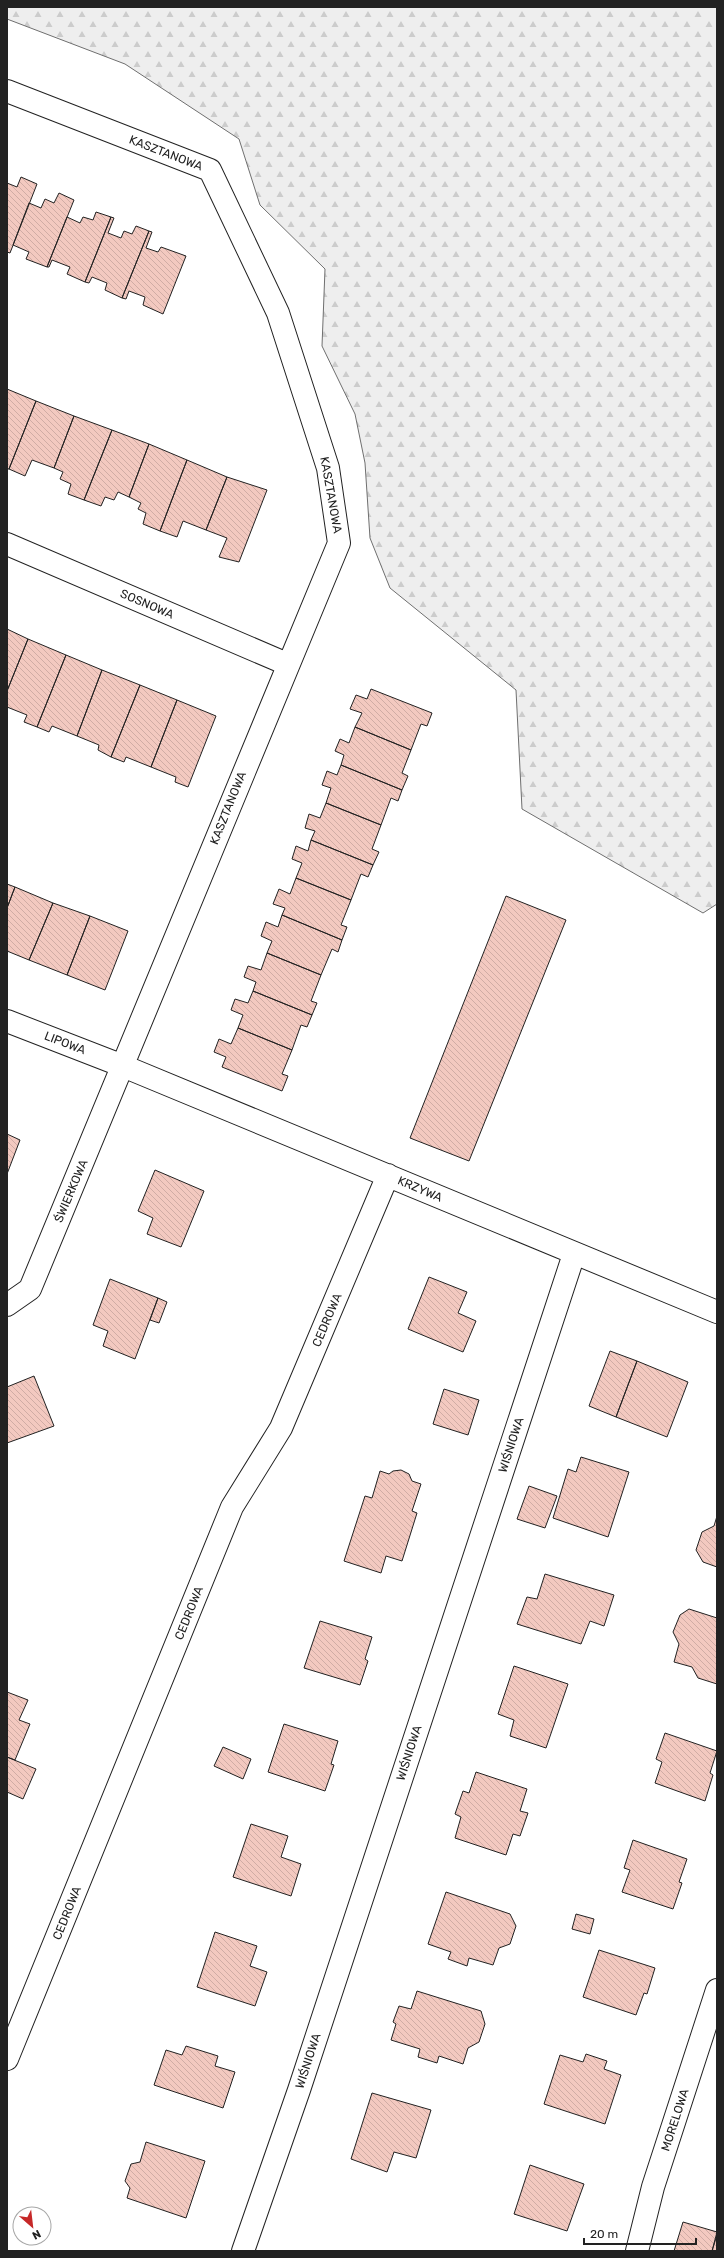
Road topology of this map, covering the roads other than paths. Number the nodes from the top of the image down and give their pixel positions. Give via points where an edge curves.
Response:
1 (7, 91) edge
2 (7, 544) edge
3 (287, 664) junction
4 (7, 1020) edge
5 (123, 1066) junction
6 (388, 1175) junction
7 (574, 1254) junction
8 (7, 1305) edge
9 (717, 1312) edge
10 (717, 1990) edge
11 (7, 2059) edge
12 (243, 2251) edge
13 (637, 2251) edge

1 - 3 street, KASZTANOWA via 210,170 278,312 328,468 339,543
2 - 3 street, SOSNOWA
3 - 5 street, KASZTANOWA
4 - 5 street, LIPOWA
5 - 6 street, KRZYWA
5 - 8 street, ŚWIERKOWA via 30,1289
6 - 7 street, KRZYWA
6 - 11 street, CEDROWA via 281,1428 232,1508
7 - 9 street, KRZYWA
7 - 12 street, WIŚNIOWA via 304,2075
10 - 13 street, MORELOWA via 653,2186

